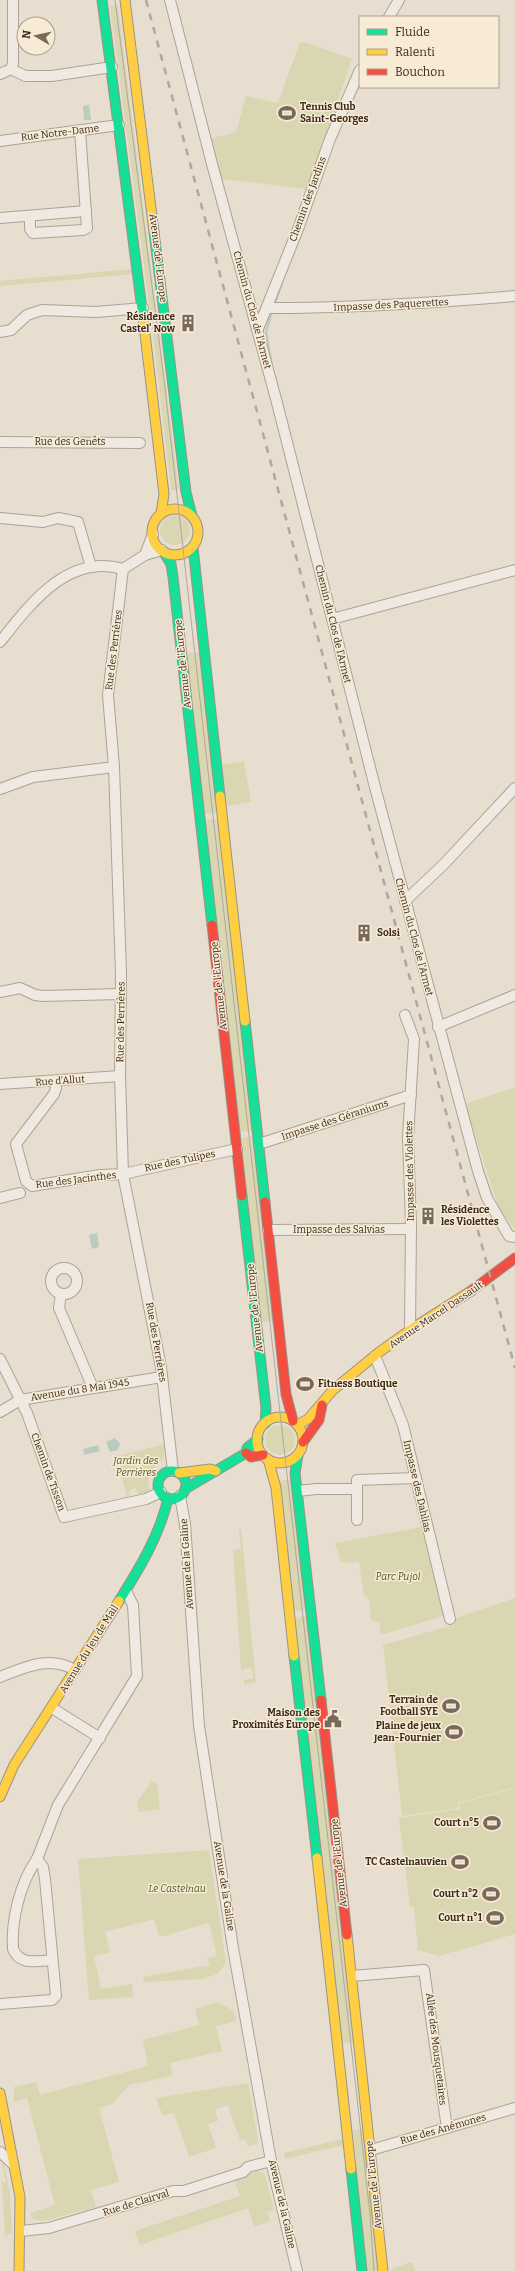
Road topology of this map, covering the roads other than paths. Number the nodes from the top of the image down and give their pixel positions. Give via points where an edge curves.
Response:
1 (12, 0) edge
2 (102, 0) edge
3 (125, 0) edge
4 (170, 0) edge
5 (398, 0) edge
6 (390, 16) edge
7 (112, 67) junction
8 (10, 69) junction
9 (359, 72) edge
10 (0, 74) edge
11 (119, 125) junction
12 (80, 131) junction
13 (0, 141) edge
14 (86, 211) junction
15 (30, 216) junction
16 (0, 218) edge
17 (515, 296) edge
18 (143, 308) junction
19 (267, 308) junction
20 (258, 329) junction
21 (0, 332) edge
22 (0, 442) edge
23 (140, 443) dead end
24 (161, 514) junction
25 (192, 516) junction
26 (0, 518) edge
27 (153, 534) junction
28 (193, 546) junction
29 (163, 551) junction
30 (145, 555) junction
31 (91, 567) junction
32 (123, 569) junction
33 (515, 570) edge
34 (332, 619) junction
35 (0, 642) edge
36 (114, 767) junction
37 (515, 788) edge
38 (0, 789) edge
39 (407, 898) junction
40 (0, 992) edge
41 (120, 994) junction
42 (515, 995) edge
43 (405, 1015) dead end
44 (441, 1026) junction
45 (120, 1076) junction
46 (56, 1081) junction
47 (0, 1084) edge
48 (410, 1096) junction
49 (258, 1144) junction
50 (238, 1149) junction
51 (123, 1174) junction
52 (20, 1193) dead end
53 (0, 1198) edge
54 (409, 1229) junction
55 (268, 1230) junction
56 (515, 1238) edge
57 (515, 1258) edge
58 (61, 1294) dead end
59 (410, 1330) junction
60 (375, 1356) junction
61 (0, 1359) edge
62 (162, 1377) junction
63 (93, 1388) junction
64 (20, 1400) junction
65 (322, 1404) junction
66 (0, 1412) edge
67 (295, 1423) junction
68 (265, 1424) junction
69 (258, 1440) junction
70 (303, 1442) junction
71 (246, 1453) junction
72 (298, 1455) junction
73 (265, 1457) junction
74 (216, 1471) junction
75 (176, 1472) junction
76 (416, 1478) junction
77 (357, 1489) junction
78 (298, 1491) junction
79 (183, 1492) junction
80 (165, 1495) junction
81 (357, 1520) dead end
82 (126, 1591) junction
83 (450, 1619) dead end
84 (75, 1670) junction
85 (0, 1677) edge
86 (52, 1708) junction
87 (100, 1738) junction
88 (0, 1797) edge
89 (37, 1859) junction
90 (52, 1960) junction
91 (352, 1976) junction
92 (0, 2004) edge
93 (0, 2093) edge
94 (515, 2108) edge
95 (447, 2128) junction
96 (371, 2150) junction
97 (0, 2152) edge
98 (271, 2161) junction
99 (14, 2167) junction
100 (22, 2231) junction
101 (19, 2271) edge
102 (298, 2271) edge
103 (362, 2271) edge
104 (383, 2271) edge

1 - 8 street via 14,54
2 - 7 main road, Avenue de l'Europe
3 - 25 main road, Avenue de l'Europe via 186,492
4 - 20 street, Chemin du Clos de l'Armet
5 - 6 street
7 - 8 street via 52,76 25,76
7 - 11 main road, Avenue de l'Europe
8 - 10 street
9 - 19 street, Chemin des Jardins via 330,139
11 - 12 street, Rue Notre-Dame
11 - 18 main road, Avenue de l'Europe
12 - 13 street, Rue Notre-Dame
12 - 14 street
14 - 15 street
14 - 15 street via 88,226 83,230 33,233 30,229
15 - 16 street
17 - 19 street, Impasse des Paquerettes via 370,307
18 - 21 street via 96,312 42,310 27,315 11,330
18 - 24 main road, Avenue de l'Europe via 164,494
19 - 20 street, Chemin des Jardins
20 - 34 street, Chemin du Clos de l'Armet
22 - 23 street, Rue des Genêts
24 - 25 main road via 174,509 186,511
24 - 27 main road via 153,526
25 - 28 main road via 198,528
26 - 31 street via 44,522 58,518 78,522
27 - 29 main road
27 - 30 street
28 - 29 main road via 179,554
28 - 49 main road
29 - 30 street
29 - 50 main road, Avenue de l'Europe via 171,564 174,577
30 - 32 street
31 - 32 street via 109,565
31 - 35 street via 68,575 45,590
32 - 36 street, Rue des Perrières via 108,695
33 - 34 street
34 - 39 street, Chemin du Clos de l'Armet
36 - 38 street via 33,777
36 - 41 street, Rue des Perrières
37 - 39 street via 444,864
39 - 44 street, Chemin du Clos de l'Armet
40 - 41 street via 20,988 43,996
41 - 45 street, Rue des Perrières
42 - 44 street
43 - 48 street, Impasse des Violettes via 414,1039
44 - 56 street, Chemin du Clos de l'Armet via 484,1191 509,1236
45 - 46 street, Rue d'Allut
45 - 51 street, Rue des Perrières
46 - 47 street, Rue d'Allut
46 - 51 street, Rue des Jacinthes via 54,1094 16,1144 27,1183 38,1186 100,1175
48 - 49 street, Impasse des Géraniums
48 - 54 street, Impasse des Violettes
49 - 55 main road
50 - 51 street, Rue des Tulipes
50 - 68 main road, Avenue de l'Europe via 266,1408
51 - 62 street, Rue des Perrières
52 - 53 street
54 - 55 street, Impasse des Salvias
54 - 59 street, Impasse des Violettes
55 - 67 main road via 288,1406
57 - 59 main road, Avenue Marcel Dassault via 480,1286
58 - 63 street via 59,1308
59 - 60 main road, Avenue Marcel Dassault
60 - 65 main road, Avenue Marcel Dassault via 332,1391
60 - 76 street, Impasse des Dahlias via 403,1425
61 - 64 street, Chemin de Tisson
62 - 63 street, Avenue du 8 Mai 1945
62 - 75 street, Rue des Perrières
63 - 64 street, Avenue du 8 Mai 1945
64 - 66 street, Avenue du 8 Mai 1945
64 - 80 street, Chemin de Tisson via 64,1517
65 - 67 main road, Avenue Marcel Dassault via 305,1422
65 - 70 main road, Avenue Marcel Dassault via 323,1409 317,1424
67 - 68 main road via 284,1418 276,1418
67 - 70 main road via 302,1433
68 - 69 main road
69 - 71 main road via 247,1448
69 - 73 main road
70 - 72 main road
71 - 73 main road
71 - 74 main road
72 - 73 main road via 286,1462 274,1462
72 - 78 main road, Avenue de l'Europe via 295,1468
73 - 103 main road, Avenue de l'Europe via 272,1468 276,1488
74 - 75 main road via 210,1469
74 - 79 main road via 211,1477
75 - 79 main road via 185,1480
75 - 80 main road, Avenue du Jeu de Mail via 161,1476 159,1484
76 - 77 street via 357,1480
76 - 83 street, Impasse des Dahlias
77 - 78 street
77 - 81 street
78 - 91 main road, Avenue de l'Europe
79 - 80 main road
79 - 98 street, Avenue de la Galine via 199,1726
80 - 82 main road, Avenue du Jeu de Mail via 164,1516 149,1551
82 - 84 main road, Avenue du Jeu de Mail
82 - 87 street via 133,1605 137,1676
84 - 85 street via 64,1664 40,1663
84 - 86 main road, Avenue du Jeu de Mail
86 - 87 street
86 - 88 main road, Avenue du Jeu de Mail via 14,1765
87 - 89 street via 58,1805
89 - 90 street via 43,1867
89 - 90 street via 28,1874 18,1907 13,1949 18,1957 26,1962
90 - 92 street via 54,1999
91 - 95 street, Allée des Mousquetaires via 424,1970
91 - 96 main road, Avenue de l'Europe
93 - 99 main road
94 - 95 street, Rue des Anémones
95 - 96 street, Rue des Anémones
96 - 104 main road, Avenue de l'Europe
97 - 99 street
98 - 100 street, Rue de Clairval via 184,2191 173,2191 49,2228
98 - 102 street, Avenue de la Galine
99 - 100 main road via 20,2197
100 - 101 main road

